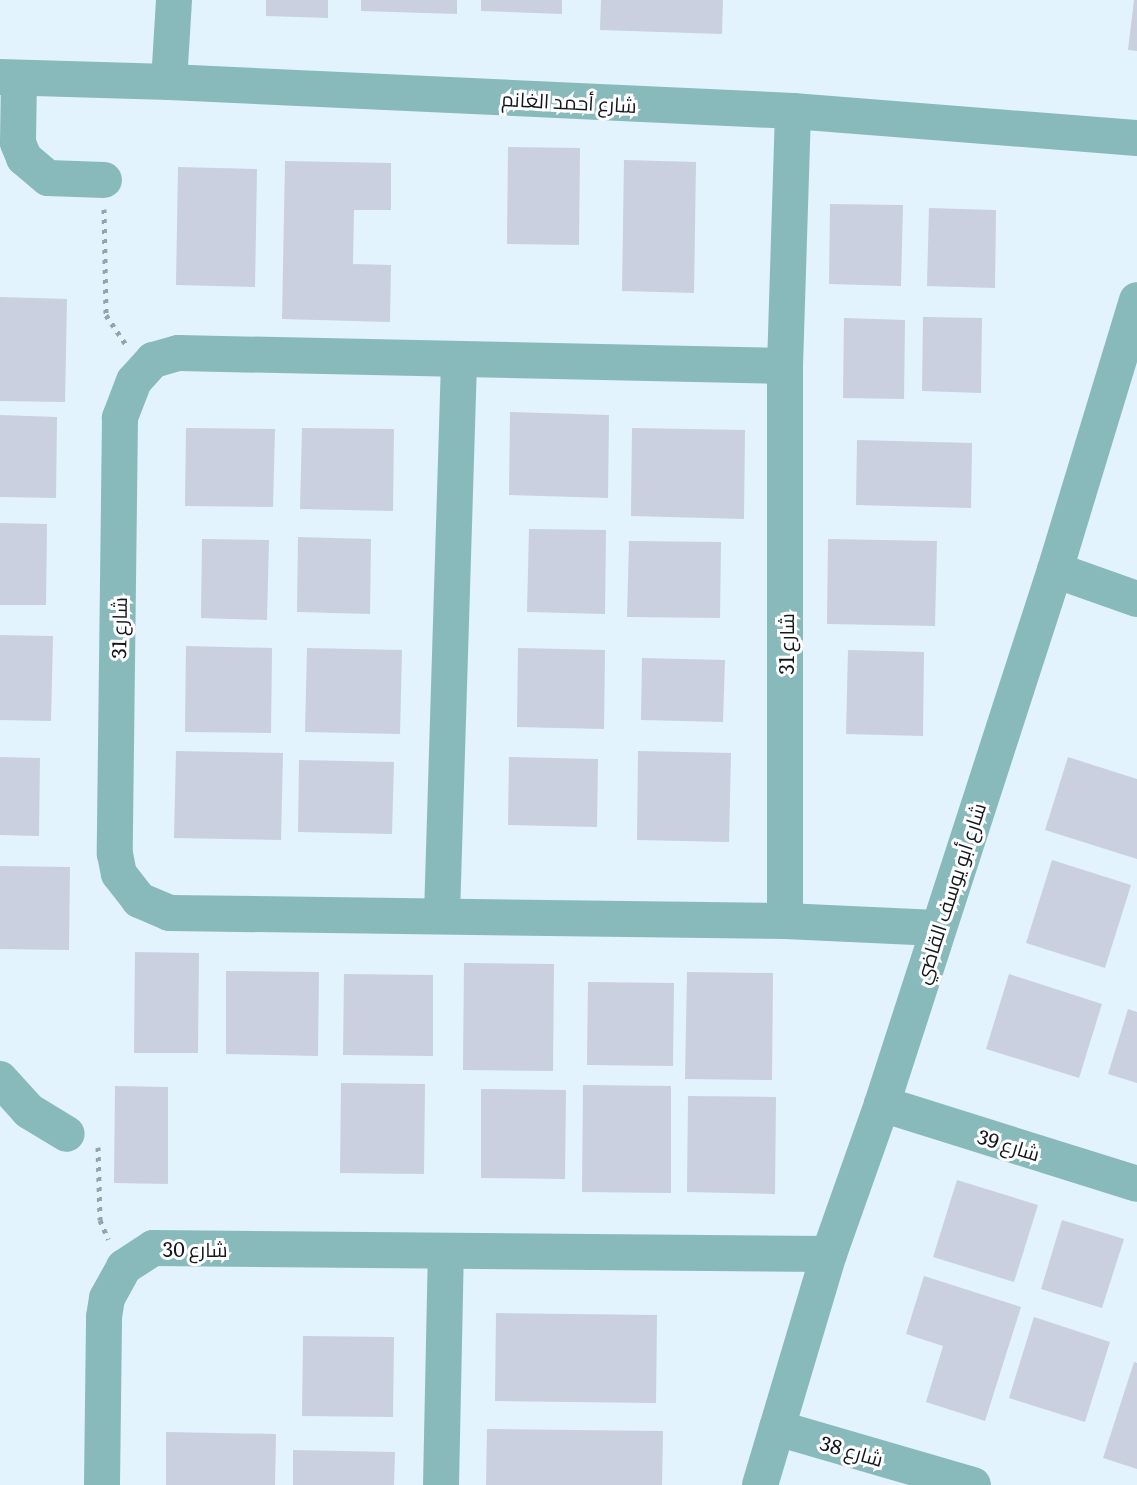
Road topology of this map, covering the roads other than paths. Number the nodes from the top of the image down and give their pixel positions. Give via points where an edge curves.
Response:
1 (174, 0) edge
2 (9, 78) edge
3 (169, 82) junction
4 (793, 111) junction
5 (1137, 138) edge
6 (104, 180) road end
7 (1137, 300) edge
8 (459, 362) junction
9 (785, 366) junction
10 (1055, 570) junction
11 (1137, 599) edge
12 (442, 915) junction
13 (785, 921) junction
14 (937, 928) junction
15 (0, 1079) edge
16 (882, 1104) junction
17 (67, 1134) road end
18 (1137, 1184) edge
19 (446, 1251) junction
20 (829, 1254) junction
21 (777, 1428) junction
22 (102, 1485) edge
23 (441, 1485) edge
24 (760, 1485) edge
25 (973, 1485) edge

1 - 3 street
2 - 3 street, شارع أحمد الغانم
2 - 6 street via 24,158 48,178
3 - 4 street, شارع أحمد الغانم
4 - 5 street, شارع أحمد الغانم
4 - 9 street, شارع 31
7 - 10 street, شارع أبو يوسف القاضي
8 - 9 street
8 - 12 street
8 - 12 street, شارع 31 via 178,353 142,369 120,418 115,854 119,874 139,900 169,913
9 - 13 street, شارع 31
10 - 11 street
10 - 14 street, شارع أبو يوسف القاضي
12 - 13 street, شارع 31
13 - 14 street, شارع 31
14 - 16 street, شارع أبو يوسف القاضي
15 - 17 street via 29,1111
16 - 18 street, شارع 39
16 - 20 street, شارع أبو يوسف القاضي
19 - 20 street, شارع 30
19 - 22 street, شارع 30 via 153,1248 124,1267 107,1298 104,1317
19 - 23 street
20 - 21 street, شارع أبو يوسف القاضي
21 - 24 street, شارع أبو يوسف القاضي
21 - 25 street, شارع 38

